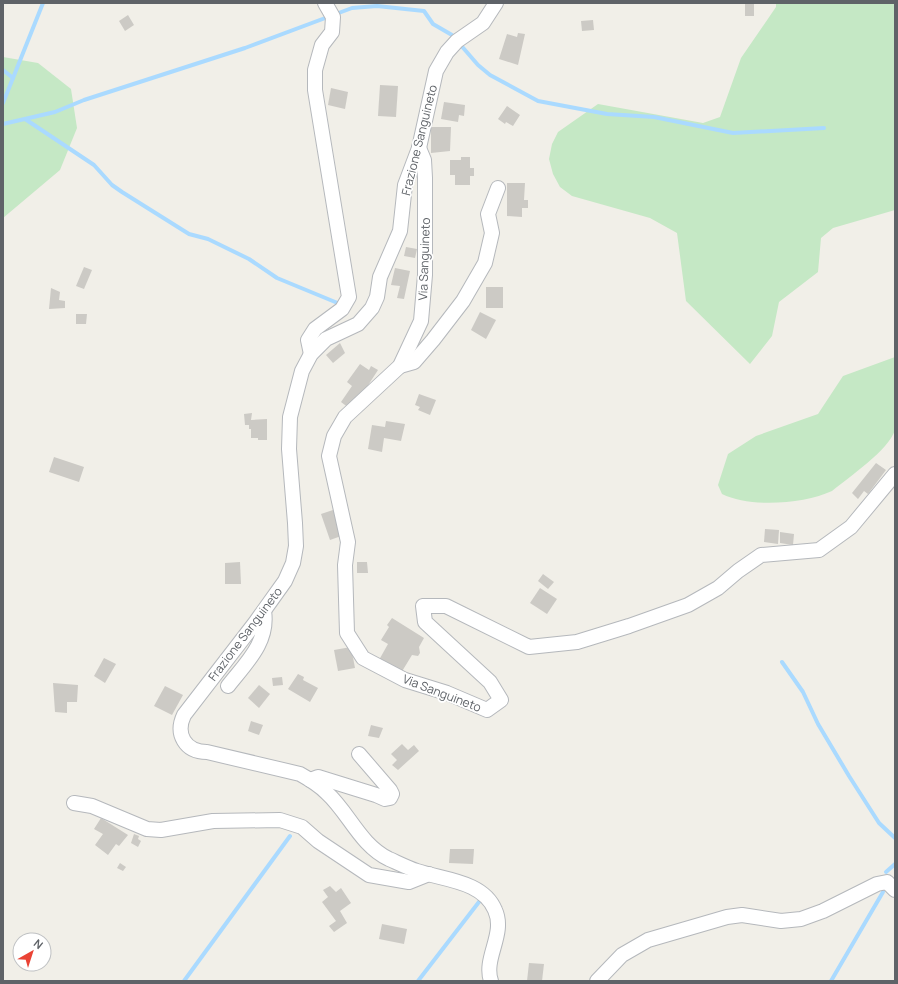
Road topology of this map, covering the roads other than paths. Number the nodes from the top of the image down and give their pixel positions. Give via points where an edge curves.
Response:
1 (325, 3) edge
2 (496, 3) edge
3 (419, 148) junction
4 (498, 188) dead end
5 (311, 354) junction
6 (400, 366) junction
7 (895, 474) edge
8 (264, 611) junction
9 (228, 686) dead end
10 (359, 754) dead end
11 (310, 780) junction
12 (74, 803) dead end
13 (429, 874) junction
14 (895, 890) edge
15 (491, 981) edge
16 (597, 981) edge

1 - 5 street via 333,17 332,32 322,45 315,70 315,90 349,297 342,309 315,329 308,340
2 - 3 street, Frazione Sanguineto via 483,23 457,41 447,52 436,71
3 - 5 street, Frazione Sanguineto via 405,185 400,231 380,277 377,297 372,308 358,324 326,339
3 - 6 street, Via Sanguineto via 424,160 425,275 421,322
4 - 6 street, Via Sanguineto via 488,214 492,233 486,263 463,301 434,340 414,362
5 - 8 street, Frazione Sanguineto via 296,389 290,417 289,449 296,546 293,563 285,581
6 - 7 street, Via Sanguineto via 345,417 334,436 329,456 348,542 345,564 348,633 363,658 405,680 447,693 487,710 501,700 490,682 425,622 423,606 446,606 529,647 577,642 680,608 718,588 761,555 819,550 851,527
8 - 9 street via 264,634 259,645
8 - 11 street, Frazione Sanguineto via 184,715 180,722 181,738 199,752 300,774
10 - 11 street via 390,790 390,798 385,799 318,777
11 - 13 street, Frazione Sanguineto via 328,793 364,839 387,858
12 - 13 street via 92,806 147,829 161,830 213,821 280,820 302,827 318,841 369,875 409,882
13 - 15 street, Frazione Sanguineto via 474,887 487,896 499,924 490,966
14 - 16 street via 887,882 877,884 801,919 780,921 742,916 727,917 648,940 622,955

